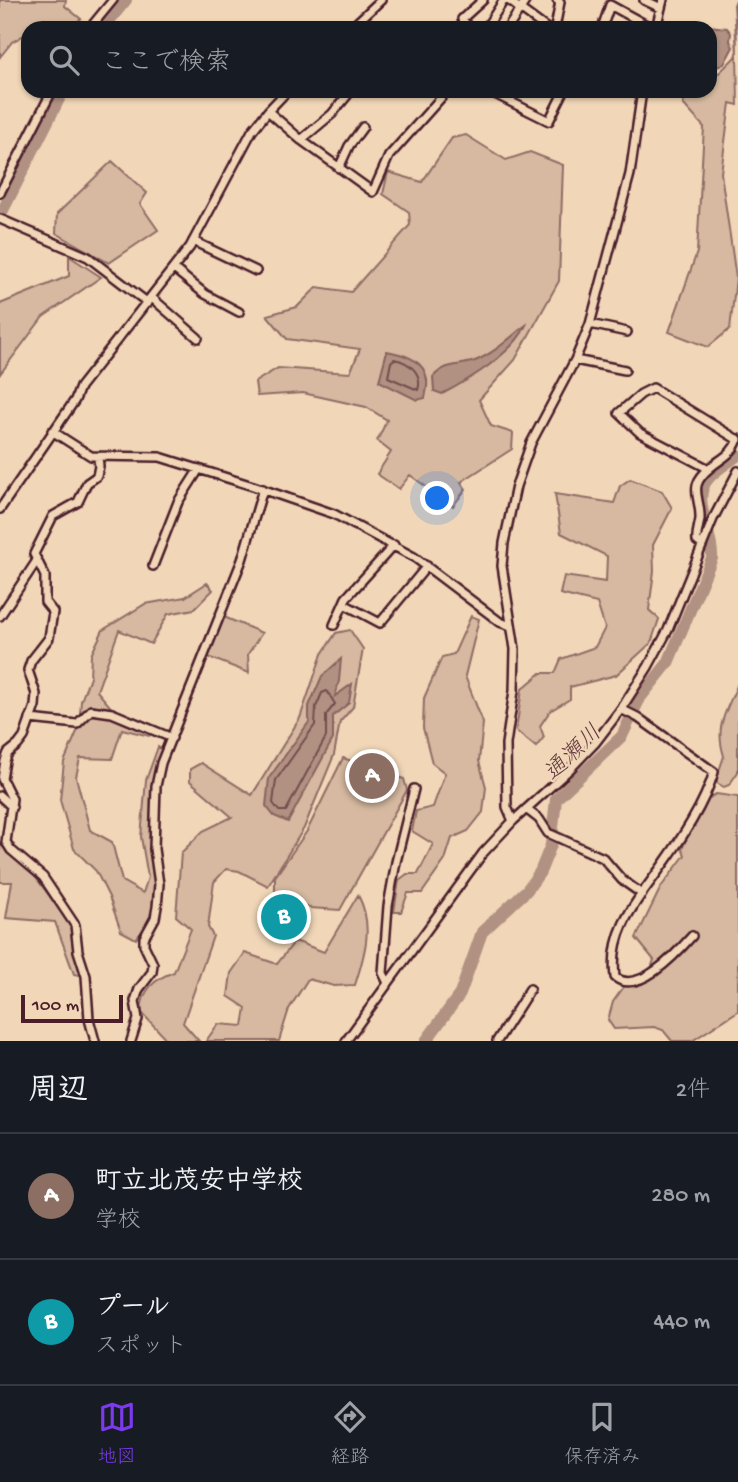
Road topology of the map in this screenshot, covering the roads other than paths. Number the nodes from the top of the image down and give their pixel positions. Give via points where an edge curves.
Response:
1 (113, 0) edge
2 (381, 0) edge
3 (483, 0) edge
4 (506, 0) edge
5 (526, 0) edge
6 (557, 0) edge
7 (644, 0) edge
8 (662, 4) edge
9 (520, 9) junction
10 (96, 21) edge
11 (358, 21) edge
12 (464, 21) edge
13 (491, 21) edge
14 (512, 21) edge
15 (535, 21) edge
16 (556, 21) edge
17 (606, 21) edge
18 (641, 21) edge
19 (656, 21) edge
20 (48, 98) edge
21 (280, 98) edge
22 (345, 98) edge
23 (441, 98) edge
24 (500, 98) edge
25 (560, 98) edge
26 (638, 98) edge
27 (503, 100) joint
28 (268, 111) junction
29 (363, 127) dead end
30 (301, 140) junction
31 (339, 168) junction
32 (0, 193) edge
33 (2, 220) edge
34 (193, 241) junction
35 (174, 269) junction
36 (256, 271) dead end
37 (150, 300) junction
38 (239, 312) dead end
39 (590, 324) junction
40 (627, 332) dead end
41 (198, 338) dead end
42 (575, 360) junction
43 (625, 370) dead end
44 (52, 431) junction
45 (738, 440) edge
46 (98, 458) junction
47 (198, 469) junction
48 (709, 469) junction
49 (738, 471) edge
50 (263, 489) junction
51 (0, 509) edge
52 (703, 542) junction
53 (394, 545) junction
54 (36, 562) junction
55 (153, 566) dead end
56 (427, 566) junction
57 (344, 604) junction
58 (0, 616) edge
59 (334, 625) dead end
60 (511, 626) junction
61 (624, 711) junction
62 (30, 719) junction
63 (173, 738) junction
64 (414, 789) dead end
65 (0, 796) edge
66 (12, 807) junction
67 (526, 810) junction
68 (513, 821) junction
69 (642, 894) junction
70 (692, 936) dead end
71 (387, 983) junction
72 (530, 989) dead end
73 (95, 1041) edge
74 (131, 1041) edge
75 (346, 1041) edge
76 (497, 1041) edge

1 - 10 street
2 - 11 street
3 - 12 street
4 - 9 street
4 - 13 street
5 - 9 street
6 - 16 street
7 - 8 street
8 - 19 street
9 - 14 street
9 - 15 street
17 - 18 street via 610,5
20 - 32 street
21 - 28 street
22 - 30 street
23 - 31 street via 389,156 373,192
24 - 27 street
25 - 27 street via 549,121
26 - 39 street via 630,174
28 - 30 street
28 - 34 street via 244,145
29 - 31 street
30 - 31 street
33 - 37 street via 88,257
34 - 35 street
34 - 36 street
35 - 37 street
35 - 38 street
37 - 41 street
37 - 44 street via 80,387
39 - 40 street
39 - 42 street
42 - 43 street
42 - 60 street via 539,426 516,486 502,566
44 - 46 street
44 - 51 street
45 - 48 street via 731,453
45 - 48 street via 653,388 619,412 640,433
46 - 47 street via 160,457
46 - 54 street via 97,476 87,482 78,502 52,516 34,554
47 - 50 street
47 - 55 street via 178,502
48 - 52 street via 699,480 696,495 700,517 697,541
49 - 52 street
50 - 53 street via 334,514
50 - 63 street via 242,560
52 - 61 street via 668,630
53 - 56 street
53 - 57 street
54 - 58 street
54 - 62 street via 45,576 45,602 53,612 49,638 28,670 36,694
56 - 57 street via 380,623
56 - 60 street
57 - 59 street
60 - 68 street via 515,668 506,744 507,807
61 - 67 street
61 - 69 street via 714,772 683,834
62 - 63 street via 77,724 91,710 112,713
62 - 66 street via 24,737 5,761 2,779
63 - 74 street via 156,786 154,849 159,884 155,918 144,938 152,972 135,1001 138,1019
64 - 71 street via 388,906 383,973
65 - 66 street
66 - 73 street via 8,847 43,877 75,925
67 - 68 street
67 - 69 street via 540,819 548,833 603,858
68 - 71 street via 463,878
69 - 70 street via 621,931 614,968 619,981 630,983 645,977
71 - 75 street
72 - 76 street

